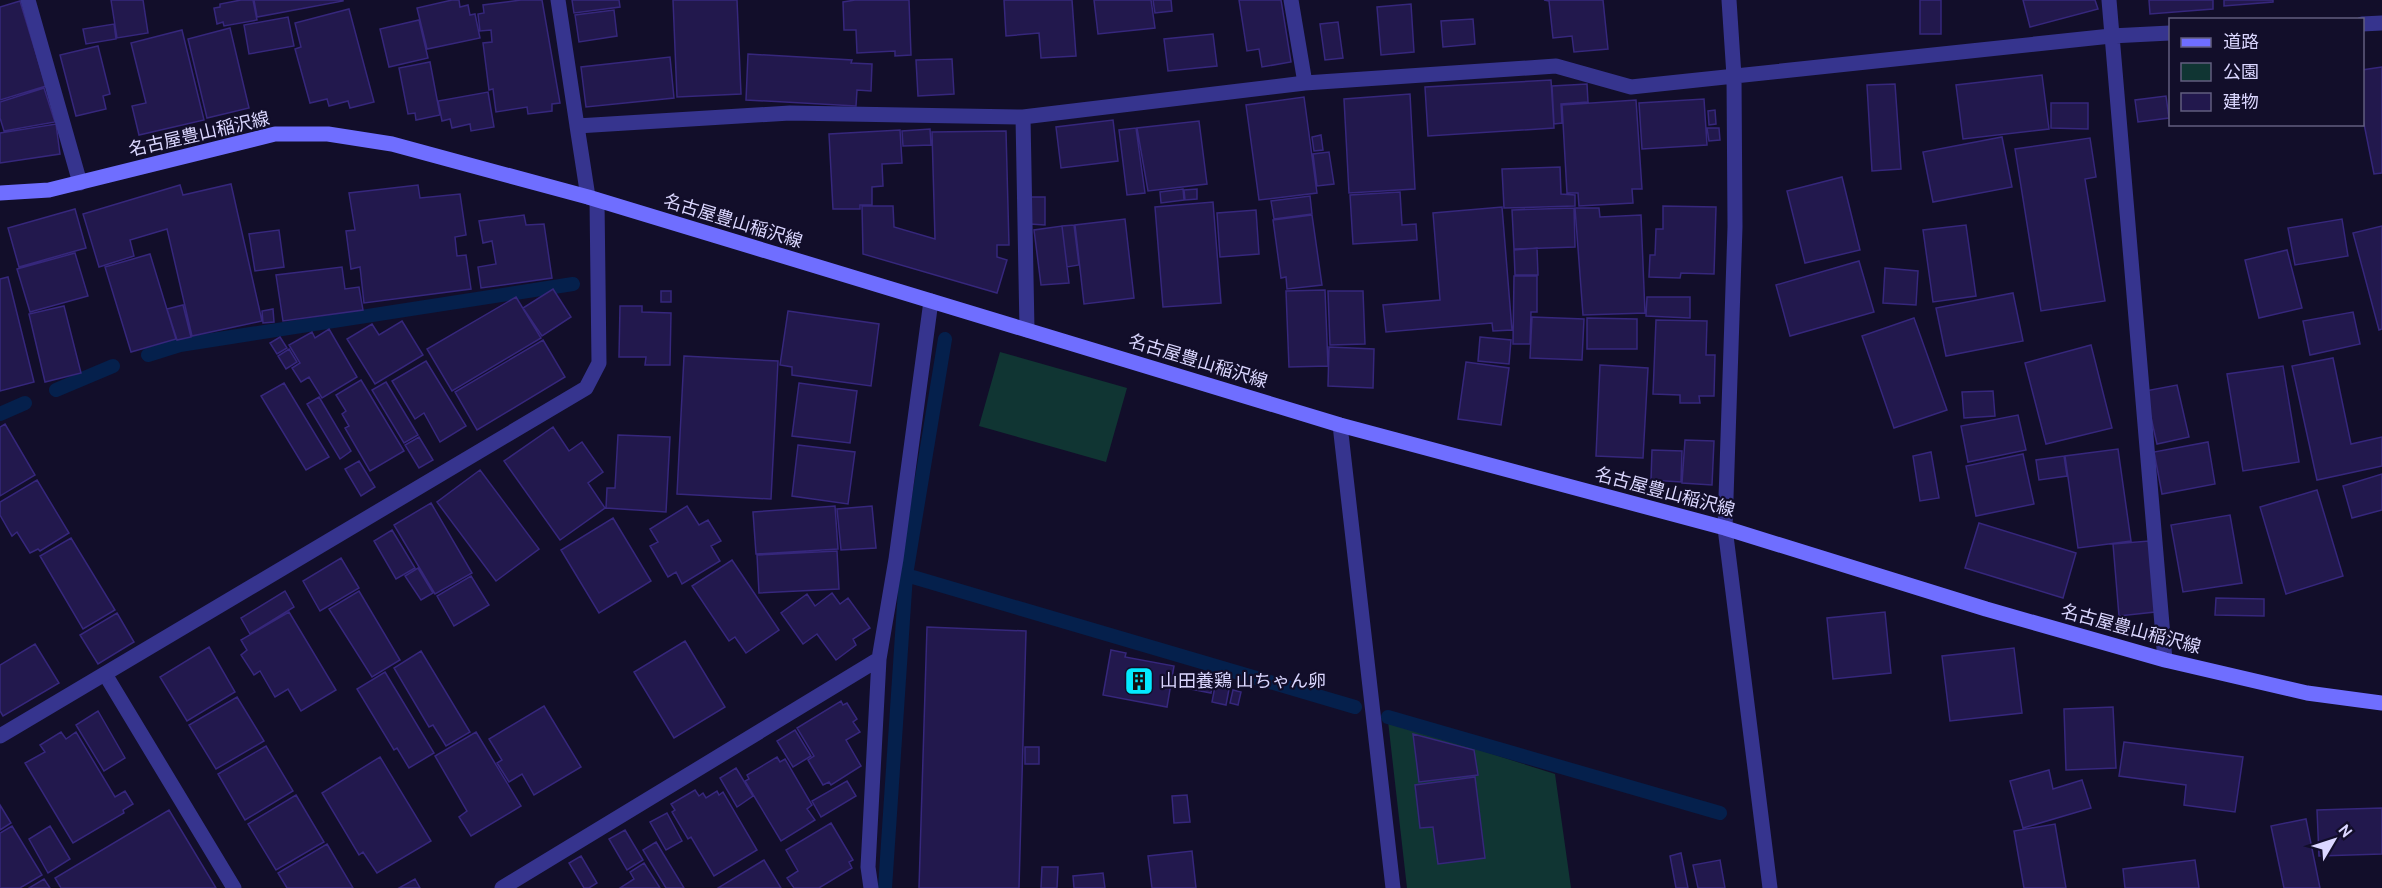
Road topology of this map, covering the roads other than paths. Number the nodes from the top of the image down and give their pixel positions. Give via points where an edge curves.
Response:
1 (28, 0) edge
2 (558, 0) edge
3 (1291, 0) edge
4 (1729, 0) edge
5 (2109, 0) edge
6 (2382, 23) edge
7 (2364, 24) edge
8 (2169, 33) edge
9 (2111, 36) junction
10 (1734, 76) junction
11 (1305, 83) junction
12 (1023, 117) junction
13 (577, 126) junction
14 (80, 183) junction
15 (0, 193) edge
16 (593, 199) junction
17 (931, 301) junction
18 (1028, 330) junction
19 (1340, 425) junction
20 (1725, 528) junction
21 (879, 660) junction
22 (2165, 660) junction
23 (105, 674) junction
24 (2382, 703) edge
25 (0, 736) edge
26 (234, 888) edge
27 (502, 888) edge
28 (871, 888) edge
29 (1393, 888) edge
30 (1770, 888) edge

1 - 14 street
2 - 13 street
3 - 11 street
4 - 10 street
5 - 9 street
6 - 7 street
8 - 9 street
9 - 10 street
9 - 22 street
10 - 11 street via 1631,87 1556,66
10 - 20 street via 1734,227
11 - 12 street
12 - 13 street via 790,113
12 - 18 street
13 - 16 street
14 - 15 main road, 名古屋豊山稲沢線 via 49,190
14 - 16 main road, 名古屋豊山稲沢線 via 275,134 328,134 392,144
16 - 17 main road, 名古屋豊山稲沢線
16 - 23 street via 599,363 586,388
17 - 18 main road, 名古屋豊山稲沢線
17 - 21 street
18 - 19 main road, 名古屋豊山稲沢線
19 - 20 main road, 名古屋豊山稲沢線
19 - 29 street
20 - 22 main road, 名古屋豊山稲沢線
20 - 30 street
21 - 27 street
21 - 28 street via 868,867
22 - 24 main road, 名古屋豊山稲沢線 via 2307,693
23 - 25 street
23 - 26 street

